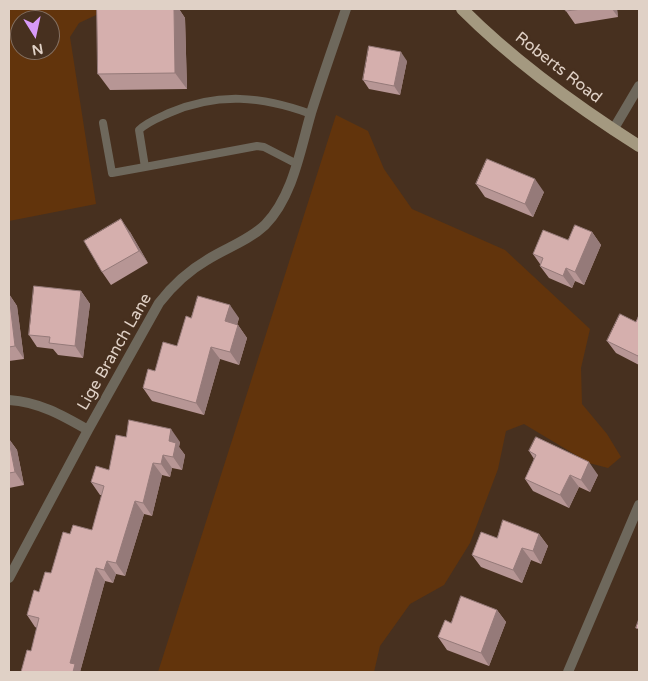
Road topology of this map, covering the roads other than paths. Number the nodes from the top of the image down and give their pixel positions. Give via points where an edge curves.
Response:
1 (346, 9) edge
2 (462, 9) edge
3 (639, 86) edge
4 (311, 114) junction
5 (103, 123) dead end
6 (613, 130) junction
7 (639, 146) edge
8 (297, 164) junction
9 (145, 167) junction
10 (9, 400) edge
11 (88, 430) junction
12 (639, 505) edge
13 (9, 578) edge
14 (568, 672) edge

1 - 4 street, Lige Branch Lane
2 - 6 main road, Roberts Road via 519,62
3 - 6 street
4 - 8 street, Lige Branch Lane
4 - 9 lane via 286,104 253,99 210,100 178,109 139,130
5 - 9 lane via 112,173
6 - 7 main road, Roberts Road
8 - 9 lane via 258,146
8 - 11 street, Lige Branch Lane via 277,210 265,225 189,272 159,302
10 - 11 street via 41,406
11 - 13 street, Lige Branch Lane
12 - 14 street

